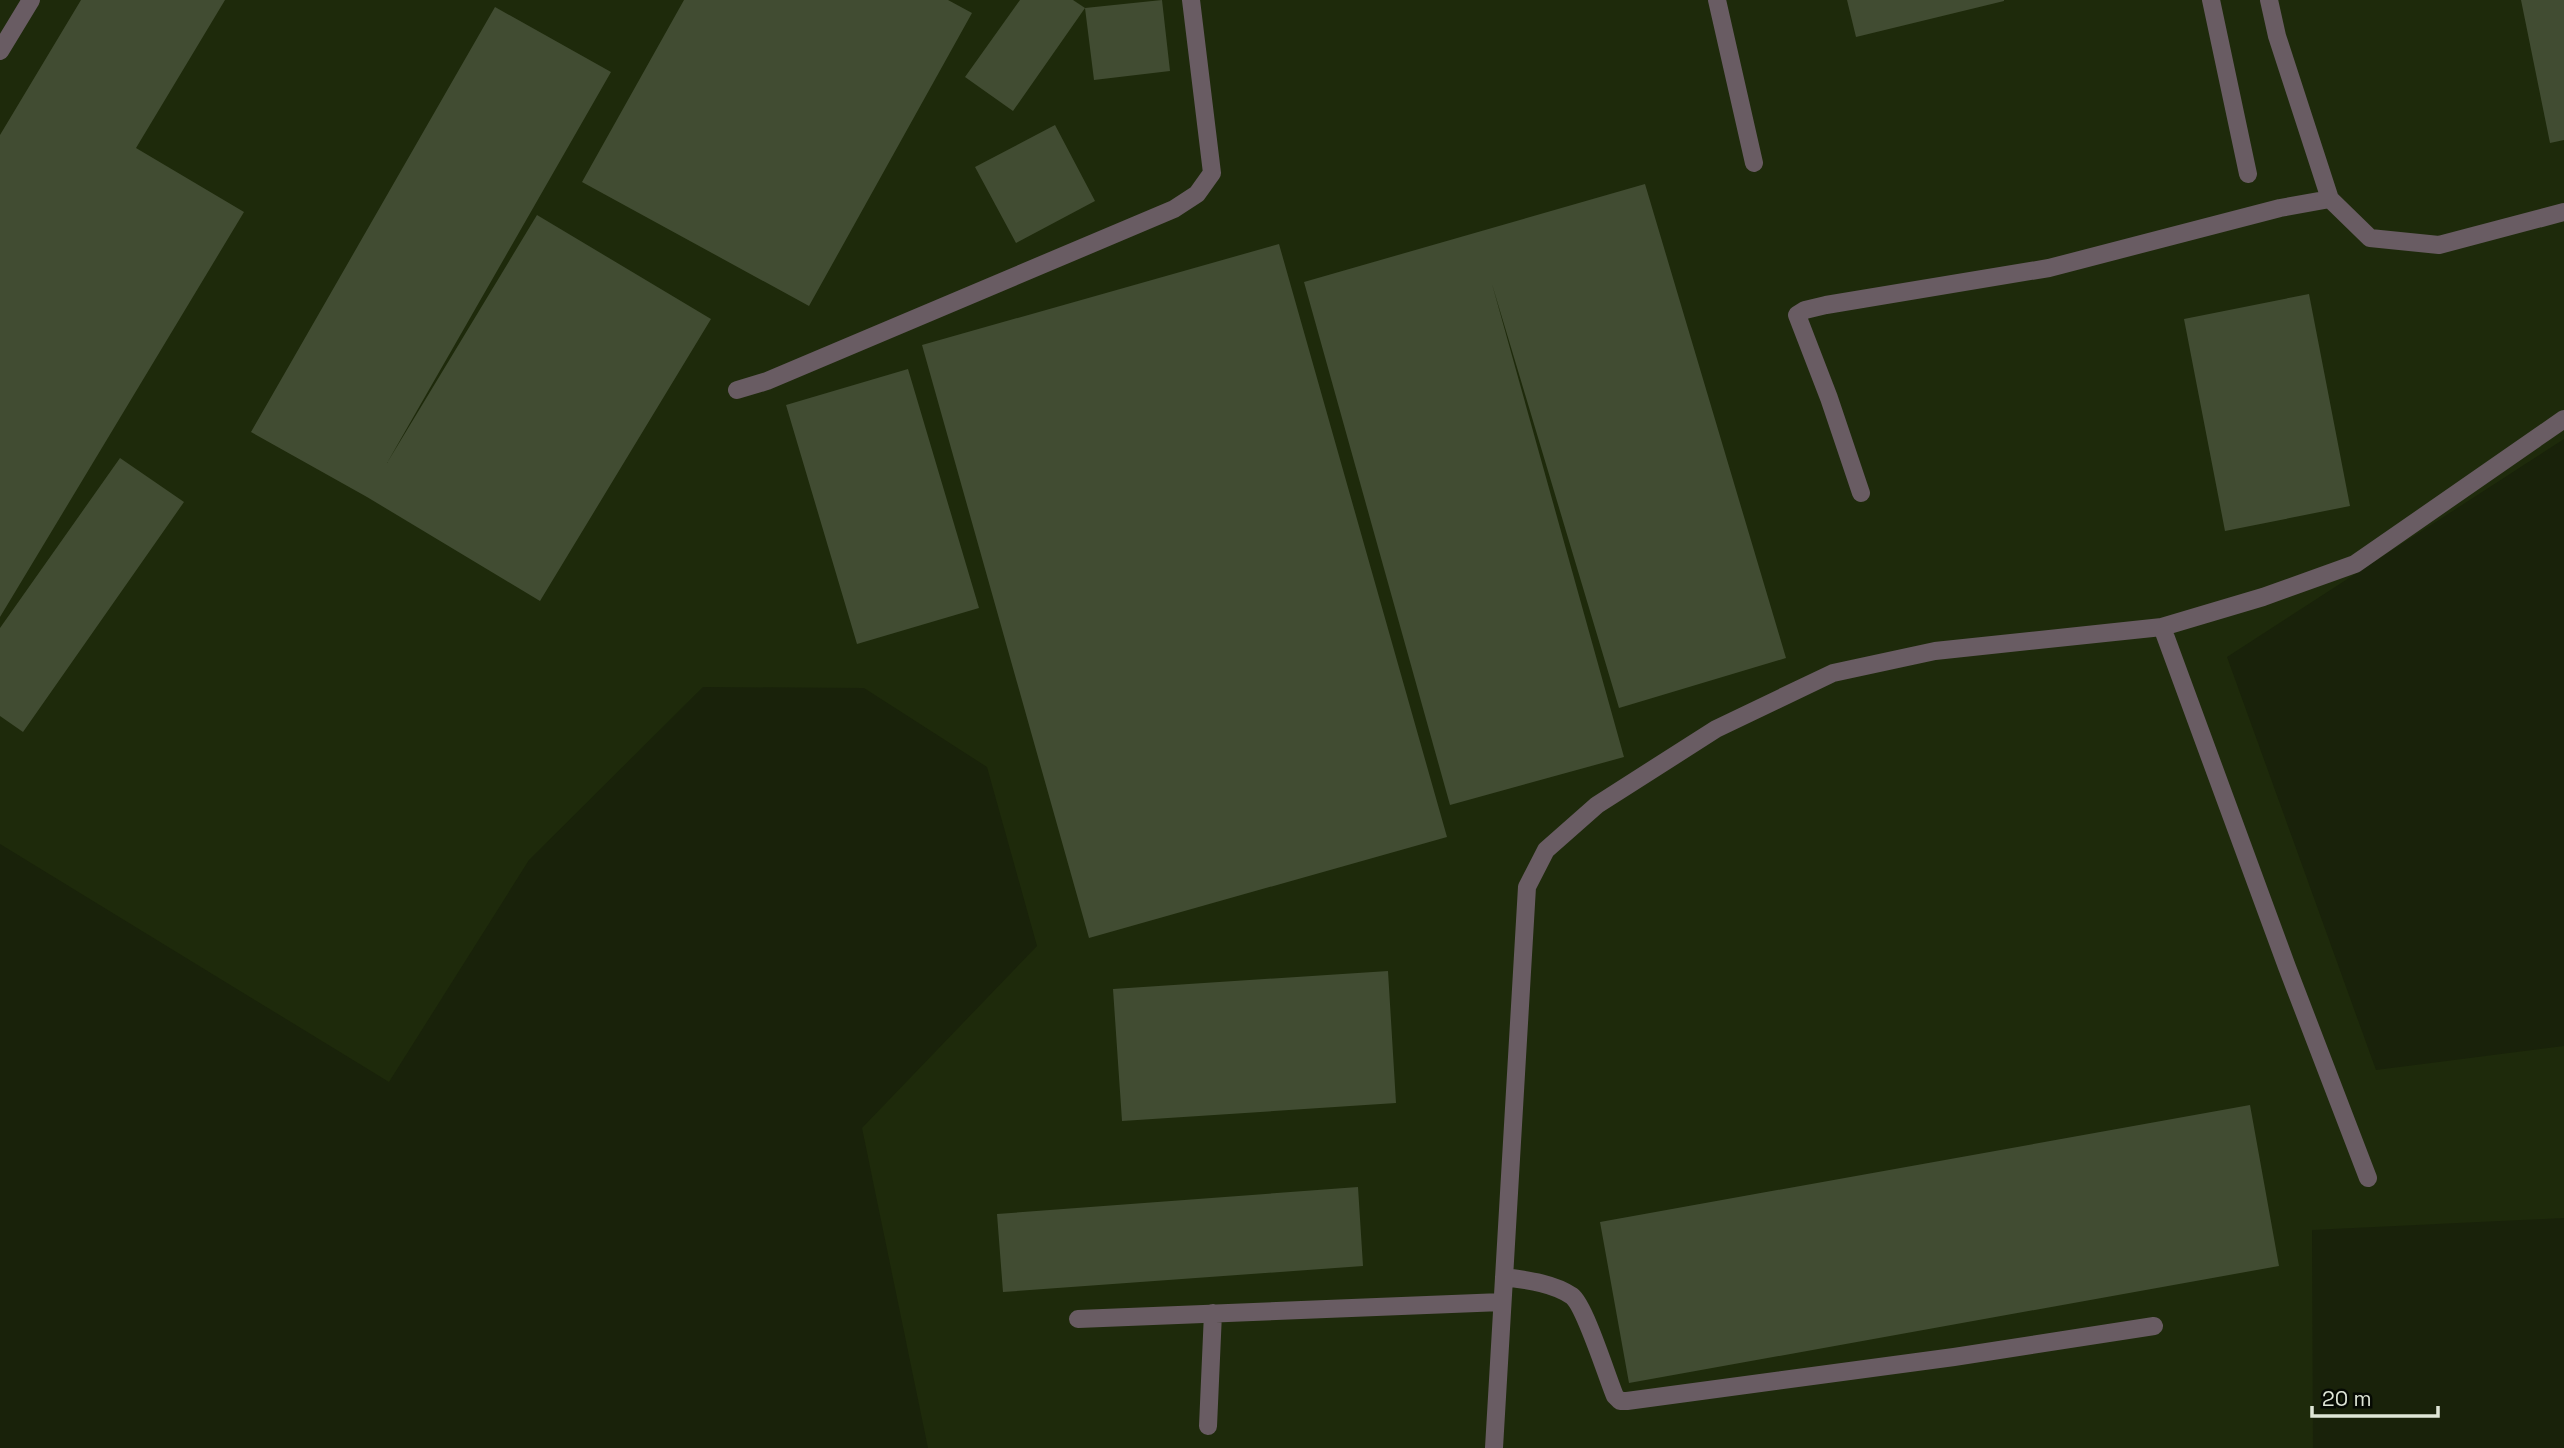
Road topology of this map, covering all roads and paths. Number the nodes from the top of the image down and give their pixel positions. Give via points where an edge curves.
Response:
1 (31, 0) edge
2 (1191, 0) edge
3 (1717, 0) edge
4 (2211, 0) edge
5 (2269, 0) edge
6 (0, 51) edge
7 (1754, 163) dead end
8 (2248, 174) dead end
9 (2330, 199) junction
10 (2564, 212) edge
11 (737, 390) dead end
12 (2564, 419) edge
13 (1861, 494) dead end
14 (2162, 627) junction
15 (2368, 1178) dead end
16 (1504, 1277) junction
17 (1502, 1302) junction
18 (1213, 1313) junction
19 (1077, 1319) dead end
20 (2154, 1326) dead end
21 (1208, 1426) dead end
22 (1493, 1448) edge

1 - 6 street
2 - 11 street via 1212,173 1197,194 1174,209
3 - 7 street
4 - 8 street
5 - 9 street
9 - 10 street via 2370,238 2438,245
9 - 13 street via 2049,268 1800,313 1797,319
12 - 14 street via 2355,564
14 - 15 street
14 - 16 street via 1935,651 1833,673 1716,729 1597,804 1546,850 1527,887
16 - 17 street
16 - 20 street via 1536,1282 1574,1297 1620,1401
17 - 18 street
17 - 22 street
18 - 19 street
18 - 21 street

